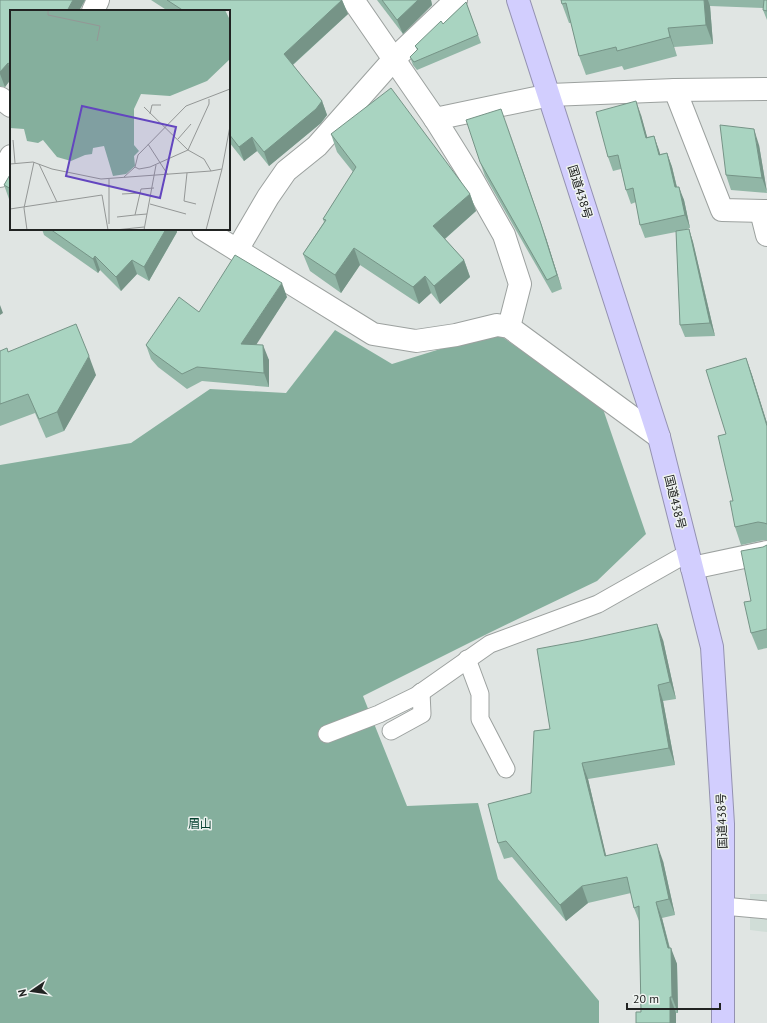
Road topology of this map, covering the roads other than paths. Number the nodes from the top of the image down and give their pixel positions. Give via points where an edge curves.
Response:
1 (98, 0) edge
2 (353, 0) edge
3 (456, 0) edge
4 (518, 0) edge
5 (93, 10) edge
6 (394, 58) junction
7 (767, 89) edge
8 (675, 90) junction
9 (550, 95) junction
10 (0, 98) edge
11 (10, 105) edge
12 (436, 119) junction
13 (10, 158) edge
14 (0, 176) edge
15 (764, 211) edge
16 (205, 230) edge
17 (767, 235) edge
18 (237, 250) junction
19 (509, 327) junction
20 (659, 437) junction
21 (767, 552) edge
22 (690, 561) junction
23 (468, 659) junction
24 (421, 692) junction
25 (391, 731) dead end
26 (327, 734) dead end
27 (506, 769) dead end
28 (723, 906) junction
29 (767, 910) edge
30 (723, 1023) edge

1 - 5 street
2 - 6 street
3 - 6 street
4 - 9 highway, 国道438号
6 - 12 street
6 - 18 street via 317,146 286,171
7 - 8 street
8 - 9 street
8 - 15 street via 722,210
9 - 12 street
9 - 20 highway, 国道438号
10 - 11 street
12 - 19 street via 504,235 520,284
13 - 14 street
15 - 17 street
16 - 18 street
18 - 19 street via 373,334 416,341 497,325
19 - 20 street
20 - 22 highway, 国道438号
21 - 22 street
22 - 23 lane via 598,604 490,644
22 - 28 highway, 国道438号 via 712,648 723,824
23 - 24 lane
23 - 27 lane via 480,694 480,719
24 - 25 lane via 422,714
24 - 26 lane via 379,714
28 - 29 lane
28 - 30 highway, 国道438号

